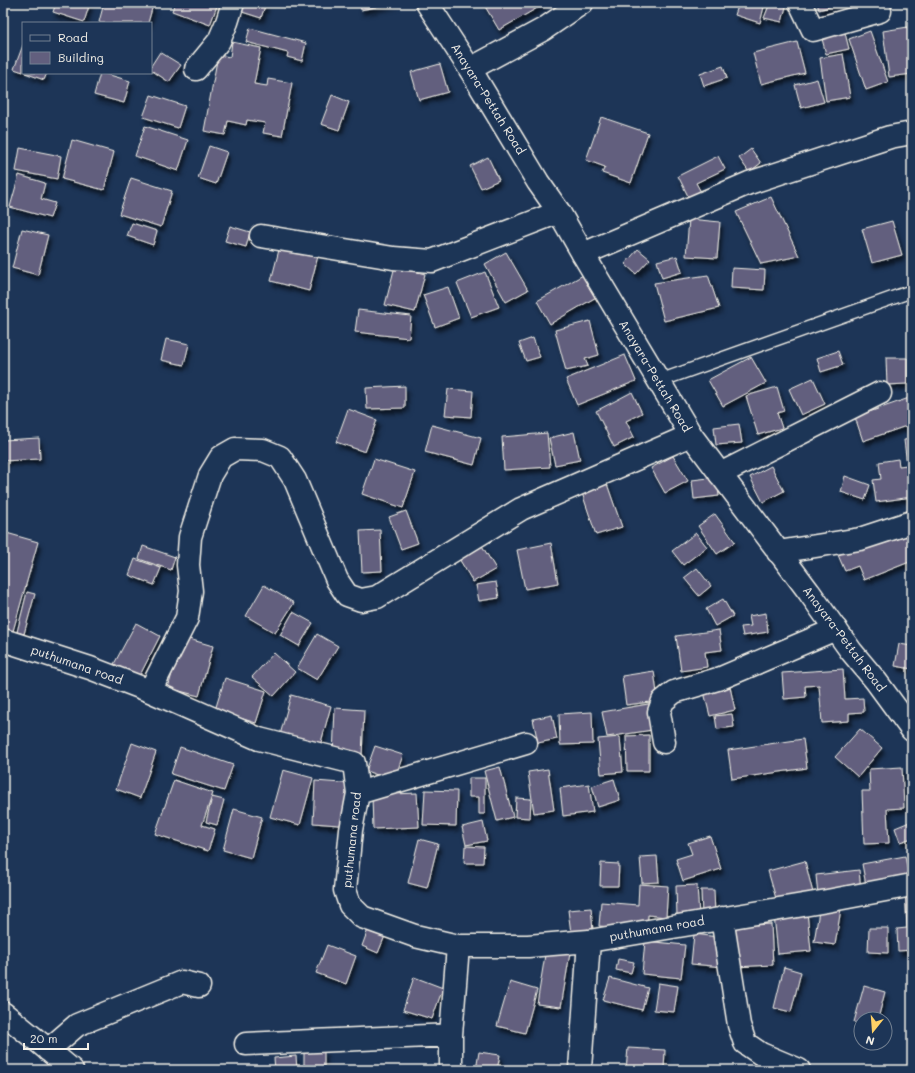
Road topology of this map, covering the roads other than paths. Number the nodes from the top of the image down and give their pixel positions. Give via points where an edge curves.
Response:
1 (233, 3) edge
2 (427, 3) edge
3 (582, 3) edge
4 (800, 3) edge
5 (880, 11) dead end
6 (196, 69) dead end
7 (470, 69) junction
8 (912, 133) edge
9 (559, 212) junction
10 (261, 236) dead end
11 (582, 254) junction
12 (912, 290) edge
13 (659, 382) junction
14 (880, 393) dead end
15 (691, 435) junction
16 (720, 474) junction
17 (912, 522) edge
18 (778, 552) junction
19 (836, 629) junction
20 (3, 640) edge
21 (150, 691) junction
22 (912, 730) edge
23 (664, 742) dead end
24 (526, 743) dead end
25 (358, 793) junction
26 (912, 885) edge
27 (722, 918) junction
28 (590, 941) junction
29 (458, 946) junction
30 (199, 986) dead end
31 (3, 1012) edge
32 (451, 1035) junction
33 (246, 1044) dead end
34 (48, 1050) junction
35 (580, 1069) edge
36 (72, 1070) edge
37 (451, 1070) edge
38 (799, 1070) edge

1 - 6 street via 219,41
2 - 7 street, Anayara-Pettah Road
3 - 7 street via 544,30
4 - 5 street via 813,30
7 - 9 street, Anayara-Pettah Road
8 - 11 street via 890,137 750,183
9 - 10 street via 432,261 393,258
9 - 11 street, Anayara-Pettah Road
11 - 13 street, Anayara-Pettah Road
12 - 13 lane
13 - 15 street, Anayara-Pettah Road
14 - 16 street
15 - 16 street, Anayara-Pettah Road
15 - 21 street via 521,509 377,597 361,600 347,596 337,580 295,480 280,457 263,450 235,449 221,457 210,474 190,537 188,565 191,591 188,618
16 - 18 street, Anayara-Pettah Road
17 - 18 street via 860,539
18 - 19 street, Anayara-Pettah Road
19 - 22 street, Anayara-Pettah Road
19 - 23 street via 721,678 674,692 663,701 659,712
20 - 21 street, puthumana road via 90,668
21 - 25 street, puthumana road via 259,739 354,763
24 - 25 street
25 - 29 street, puthumana road via 351,830 345,890 350,905 362,917 415,936
26 - 27 street, puthumana road
27 - 28 street, puthumana road
27 - 38 street via 739,1024 746,1043 761,1054
28 - 29 street, puthumana road via 528,946
28 - 35 street
29 - 32 street
30 - 34 street via 182,982 77,1025
31 - 34 street
32 - 33 street
32 - 37 street
34 - 36 street

